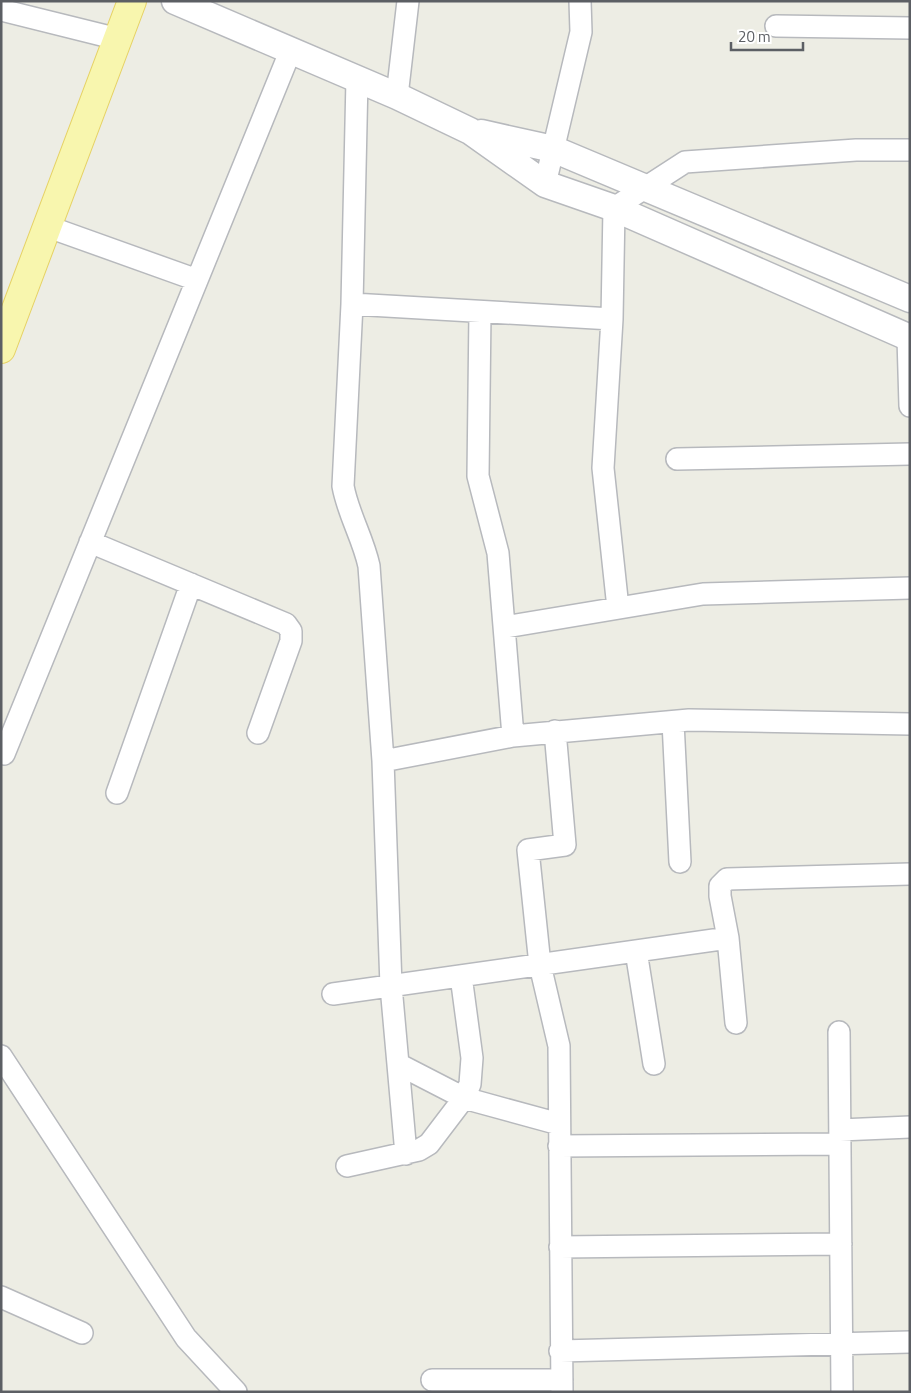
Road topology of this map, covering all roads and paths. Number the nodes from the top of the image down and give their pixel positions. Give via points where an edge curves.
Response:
1 (132, 1) edge
2 (174, 1) edge
3 (408, 1) edge
4 (580, 1) edge
5 (1, 10) edge
6 (776, 26) dead end
7 (910, 28) edge
8 (118, 39) junction
9 (290, 52) junction
10 (357, 79) junction
11 (397, 96) junction
12 (470, 131) junction
13 (553, 149) junction
14 (910, 150) edge
15 (545, 184) junction
16 (646, 187) junction
17 (614, 208) junction
18 (46, 226) junction
19 (197, 280) junction
20 (910, 299) edge
21 (352, 304) junction
22 (9, 309) edge
23 (480, 312) junction
24 (612, 319) junction
25 (909, 338) edge
26 (1, 349) edge
27 (910, 406) edge
28 (910, 454) edge
29 (678, 459) dead end
30 (90, 542) junction
31 (191, 584) junction
32 (910, 588) edge
33 (618, 608) junction
34 (505, 627) junction
35 (673, 722) junction
36 (910, 724) edge
37 (555, 731) junction
38 (258, 733) dead end
39 (513, 736) junction
40 (4, 754) dead end
41 (383, 761) junction
42 (117, 793) dead end
43 (680, 862) dead end
44 (910, 874) edge
45 (728, 938) junction
46 (636, 951) junction
47 (540, 965) junction
48 (460, 976) junction
49 (391, 986) junction
50 (333, 994) dead end
51 (736, 1023) dead end
52 (839, 1032) dead end
53 (1, 1056) edge
54 (398, 1064) junction
55 (654, 1064) dead end
56 (464, 1098) junction
57 (559, 1124) junction
58 (910, 1127) edge
59 (840, 1137) junction
60 (559, 1146) junction
61 (406, 1154) junction
62 (348, 1166) dead end
63 (841, 1244) junction
64 (560, 1246) junction
65 (1, 1297) edge
66 (82, 1333) dead end
67 (910, 1342) edge
68 (842, 1344) junction
69 (560, 1351) junction
70 (432, 1380) dead end
71 (562, 1386) edge
72 (236, 1392) edge
73 (842, 1392) edge

1 - 8 main road
2 - 9 street
3 - 11 street
4 - 13 street via 581,32
5 - 8 street
6 - 7 street
8 - 18 main road
9 - 10 street
9 - 19 street
10 - 11 street
10 - 21 street
11 - 12 street
12 - 13 street
12 - 15 street
13 - 15 street
13 - 16 street
14 - 16 street via 856,150 685,162
15 - 17 street
16 - 17 street
16 - 20 street
17 - 24 street
17 - 25 street
18 - 19 street
18 - 22 main road
19 - 30 street
21 - 23 street
21 - 41 street via 343,486 369,566
22 - 26 main road
23 - 24 street
23 - 34 street via 478,476 498,554
24 - 33 street via 603,468
25 - 27 street
28 - 29 street
30 - 31 street
30 - 40 street
31 - 38 street via 286,624 291,631 292,641
31 - 42 street
32 - 33 street via 703,594
33 - 34 street
34 - 39 street
35 - 36 street
35 - 37 street
35 - 43 street
37 - 39 street
37 - 47 street via 565,845 528,850
39 - 41 street
41 - 49 street
44 - 45 street via 727,878 720,886 720,896
45 - 46 street
45 - 51 street
46 - 47 street
46 - 55 street
47 - 48 street
47 - 57 street via 559,1046
48 - 49 street
48 - 56 street via 472,1058 470,1084
49 - 50 street
49 - 54 street
52 - 59 street
53 - 72 street via 186,1338
54 - 56 street
54 - 61 street
56 - 57 street
56 - 61 street via 429,1144
57 - 60 street
58 - 59 street
59 - 60 street
59 - 63 street
60 - 64 street
61 - 62 street
63 - 64 street
63 - 68 street
64 - 69 street
65 - 66 street
67 - 68 street
68 - 69 street
68 - 73 street
69 - 71 street
70 - 71 street

